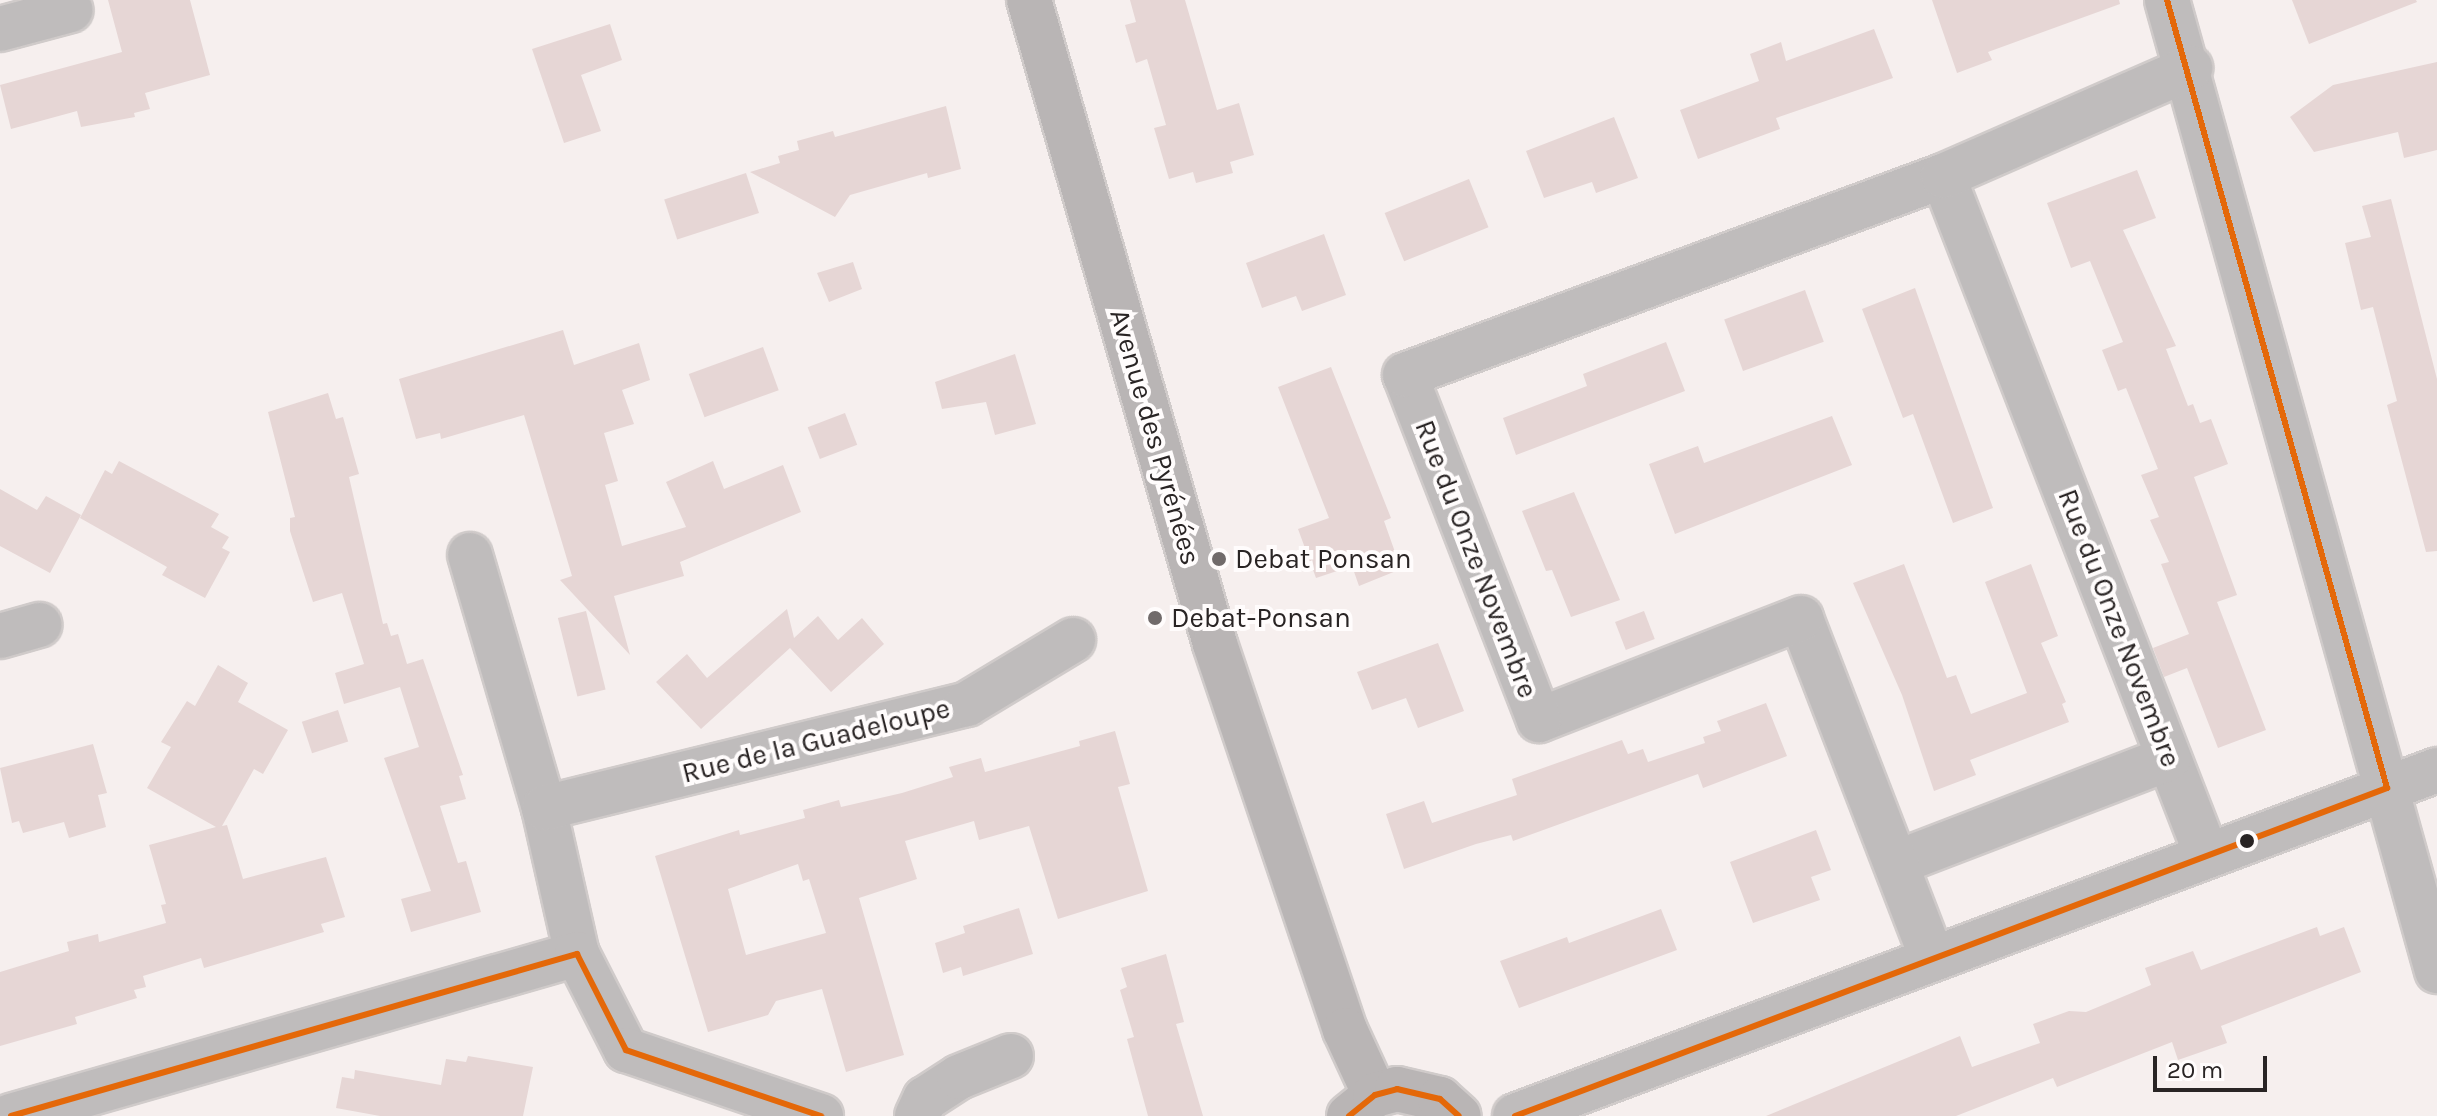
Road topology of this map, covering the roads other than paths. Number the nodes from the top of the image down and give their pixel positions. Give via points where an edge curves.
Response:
1 (1029, 0) edge
2 (2167, 0) edge
3 (71, 10) dead end
4 (0, 29) edge
5 (2190, 68) junction
6 (1943, 176) junction
7 (470, 555) dead end
8 (1073, 640) dead end
9 (2169, 758) junction
10 (2437, 770) edge
11 (2387, 788) junction
12 (544, 808) junction
13 (2207, 856) junction
14 (1896, 863) junction
15 (577, 954) junction
16 (1932, 958) junction
17 (2437, 971) edge
18 (1011, 1056) dead end
19 (1362, 1106) edge
20 (11, 1116) edge
21 (821, 1116) edge
22 (917, 1116) edge
23 (1459, 1116) edge
24 (1515, 1116) edge

1 - 19 main road, Avenue des Pyrénées via 1215,644 1345,1030
2 - 5 street
3 - 4 street
5 - 6 street, Rue du Onze Novembre
5 - 11 street
6 - 9 street, Rue du Onze Novembre
6 - 14 street, Rue du Onze Novembre via 1405,375 1539,720 1801,618
7 - 12 street
8 - 12 street, Rue de la Guadeloupe via 967,704
9 - 13 street, Rue du Onze Novembre
9 - 14 street
10 - 11 street
11 - 13 street
11 - 17 street
12 - 15 street
13 - 16 street
14 - 16 street, Rue du Onze Novembre
15 - 20 street
15 - 21 street via 626,1050
16 - 24 street
18 - 22 street via 959,1077 925,1099
19 - 23 main road via 1419,1091 1440,1099

